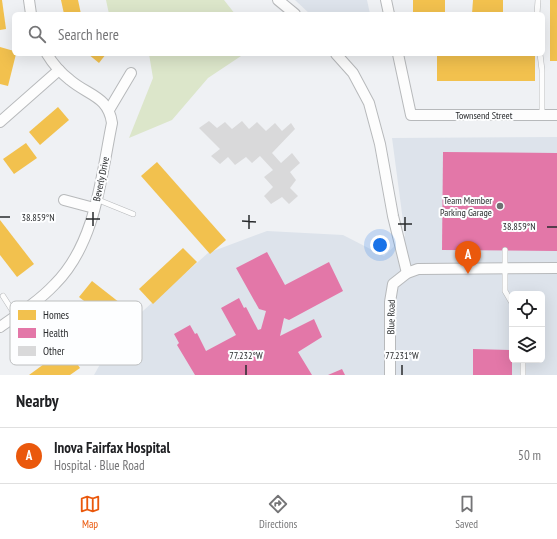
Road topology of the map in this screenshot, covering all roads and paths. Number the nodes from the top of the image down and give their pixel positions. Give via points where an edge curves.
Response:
1 (29, 0) edge
2 (278, 0) edge
3 (386, 0) edge
4 (538, 0) edge
5 (31, 12) edge
6 (293, 12) edge
7 (389, 12) edge
8 (538, 12) edge
9 (48, 56) edge
10 (338, 56) edge
11 (398, 56) edge
12 (540, 56) edge
13 (59, 70) junction
14 (131, 73) dead end
15 (110, 110) junction
16 (542, 115) junction
17 (557, 115) edge
18 (0, 122) edge
19 (64, 200) dead end
20 (95, 203) junction
21 (133, 214) dead end
22 (505, 250) dead end
23 (506, 268) junction
24 (557, 268) edge
25 (407, 273) junction
26 (3, 296) dead end
27 (509, 298) edge
28 (37, 301) edge
29 (10, 307) edge
30 (10, 320) edge
31 (0, 327) edge
32 (523, 363) edge
33 (390, 375) edge
34 (523, 375) edge

1 - 5 street
2 - 6 street
3 - 7 street
4 - 8 lane
9 - 13 street
10 - 25 street via 353,73 369,103
11 - 16 street, Townsend Street via 411,115
12 - 16 lane
13 - 15 street via 71,81 101,99
13 - 18 street
14 - 15 street
15 - 20 street, Beverly Drive via 112,123
16 - 17 street, Townsend Street
19 - 20 street
20 - 21 lane
20 - 28 street, Beverly Drive via 88,232 69,268
22 - 23 lane
23 - 24 street
23 - 25 street via 418,269
23 - 27 lane via 505,291
25 - 33 street, Blue Road via 393,284 390,302
26 - 29 lane
30 - 31 street, Beverly Drive
32 - 34 lane

